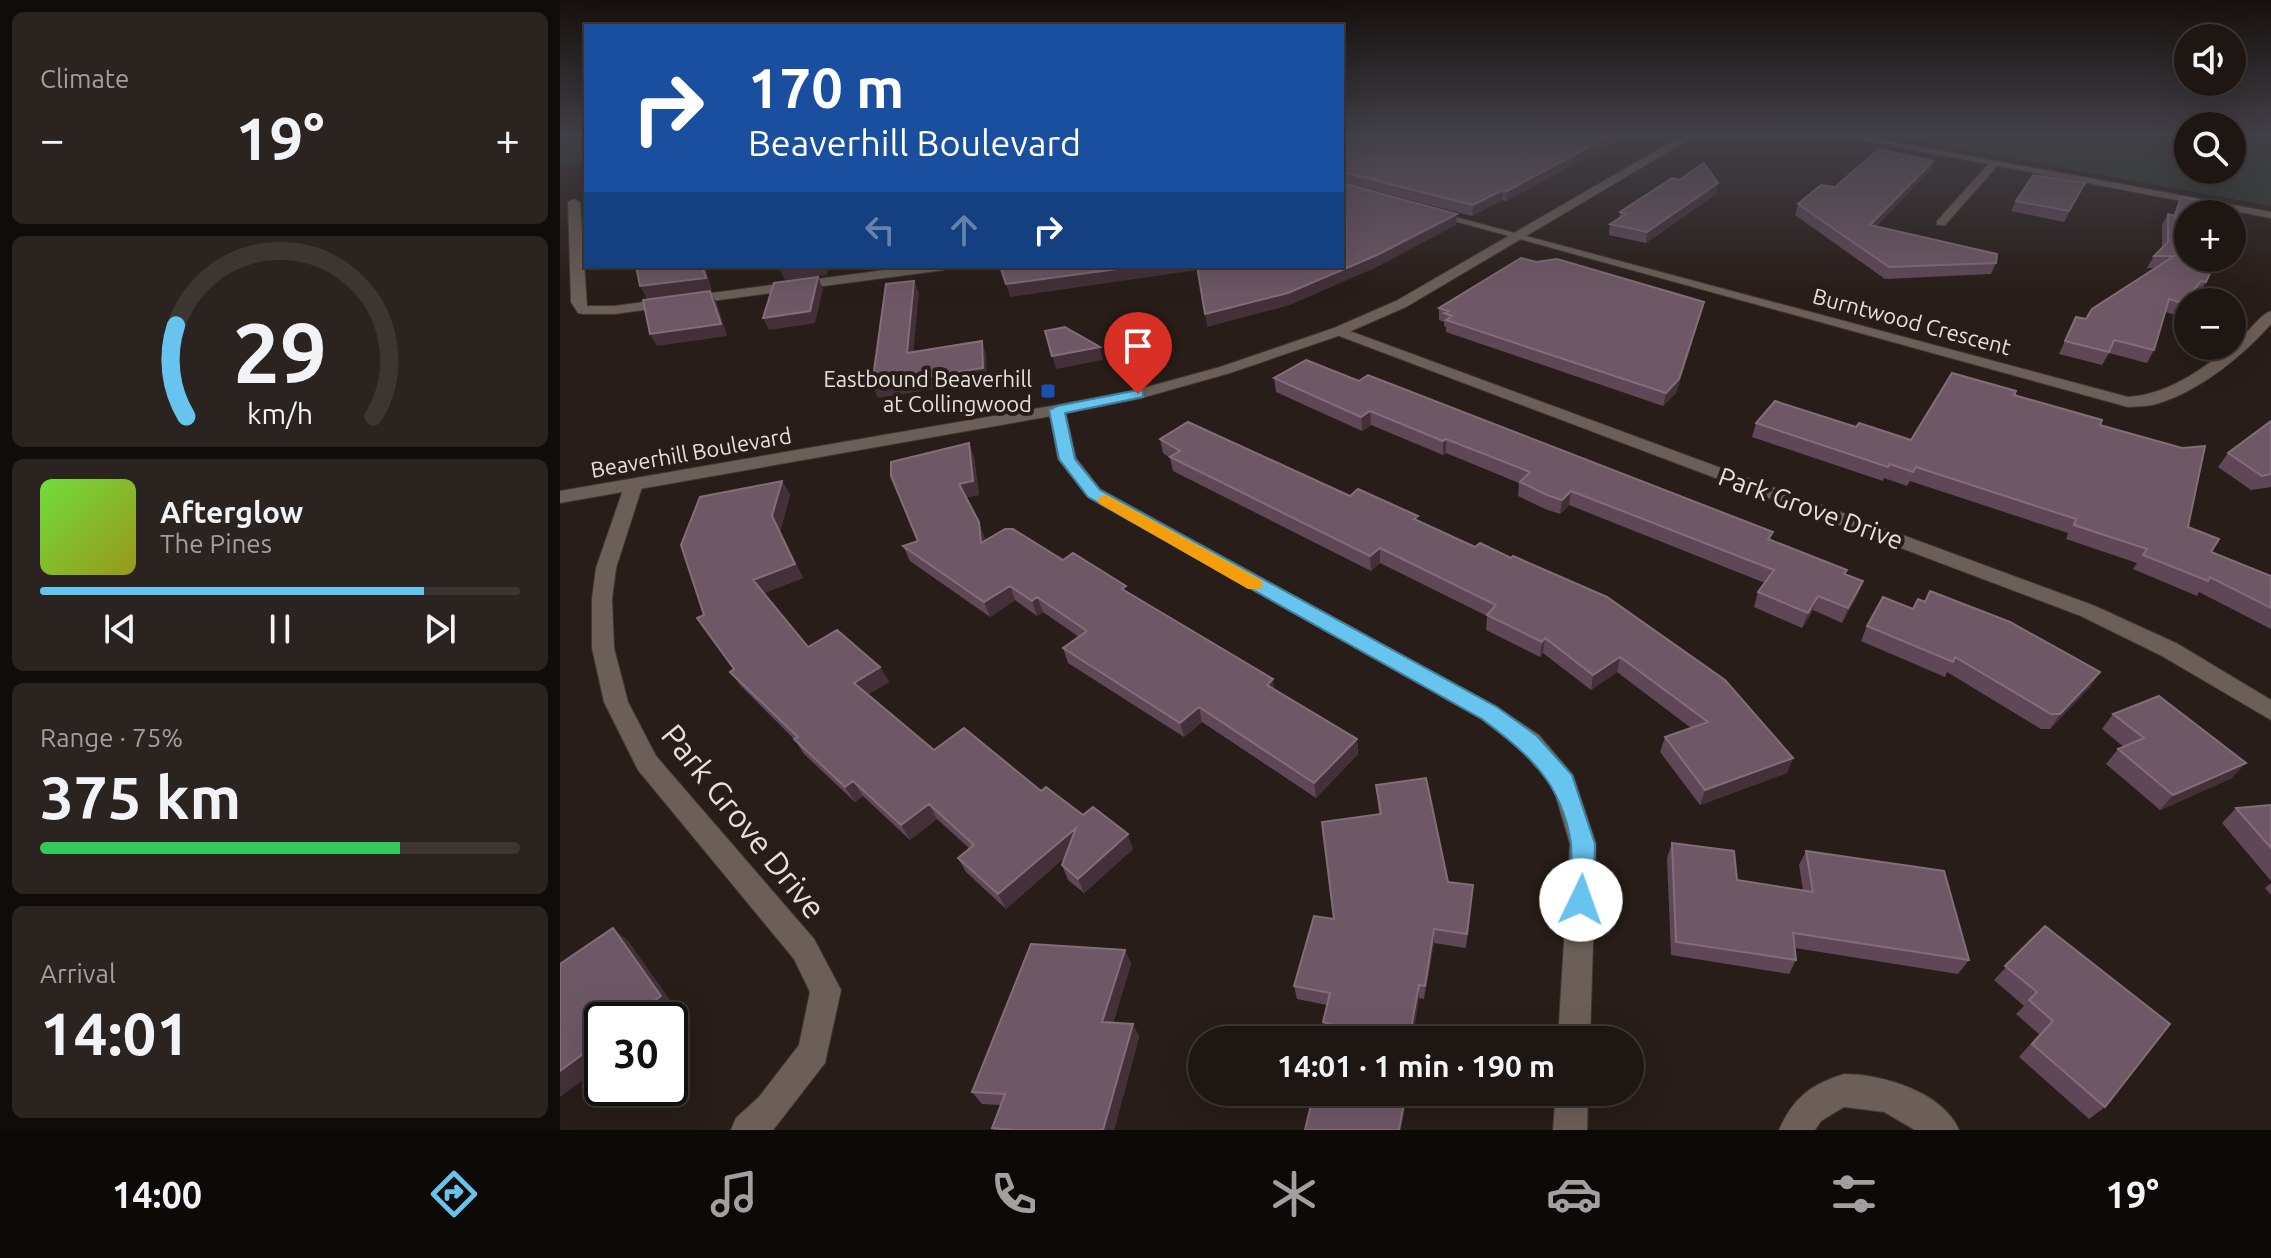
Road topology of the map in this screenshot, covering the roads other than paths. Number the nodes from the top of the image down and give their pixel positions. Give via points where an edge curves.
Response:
1 (1600, 186) edge
2 (1974, 186) edge
3 (2112, 186) edge
4 (573, 203) edge
5 (1419, 208) edge
6 (2271, 215) edge
7 (1941, 223) dead end
8 (1518, 235) junction
9 (913, 268) edge
10 (2271, 315) edge
11 (1339, 331) junction
12 (1057, 410) junction
13 (634, 484) junction
14 (560, 497) edge
15 (2271, 711) edge
16 (1575, 1026) edge
17 (1572, 1106) edge
18 (748, 1130) edge
19 (1573, 1130) edge
20 (1796, 1130) edge
21 (1942, 1130) edge

1 - 8 street, Beaverhill Boulevard
2 - 7 street
3 - 6 street
4 - 9 street via 578,302 583,310
5 - 8 street, Burntwood Crescent
8 - 10 street, Burntwood Crescent via 2128,402 2170,394 2239,347
8 - 11 street, Beaverhill Boulevard via 1401,304
11 - 12 street, Beaverhill Boulevard via 1225,370
11 - 15 street, Park Grove Drive via 2088,611 2170,650
12 - 13 street, Beaverhill Boulevard
12 - 16 street via 1067,459 1094,493 1489,713 1530,742 1564,782 1583,844
13 - 14 street, Beaverhill Boulevard
13 - 18 street, Park Grove Drive via 606,568 602,599 603,648 616,702 647,763 804,949 826,990 814,1052
17 - 19 street
20 - 21 street via 1802,1115 1822,1098 1847,1089 1878,1092 1910,1105

